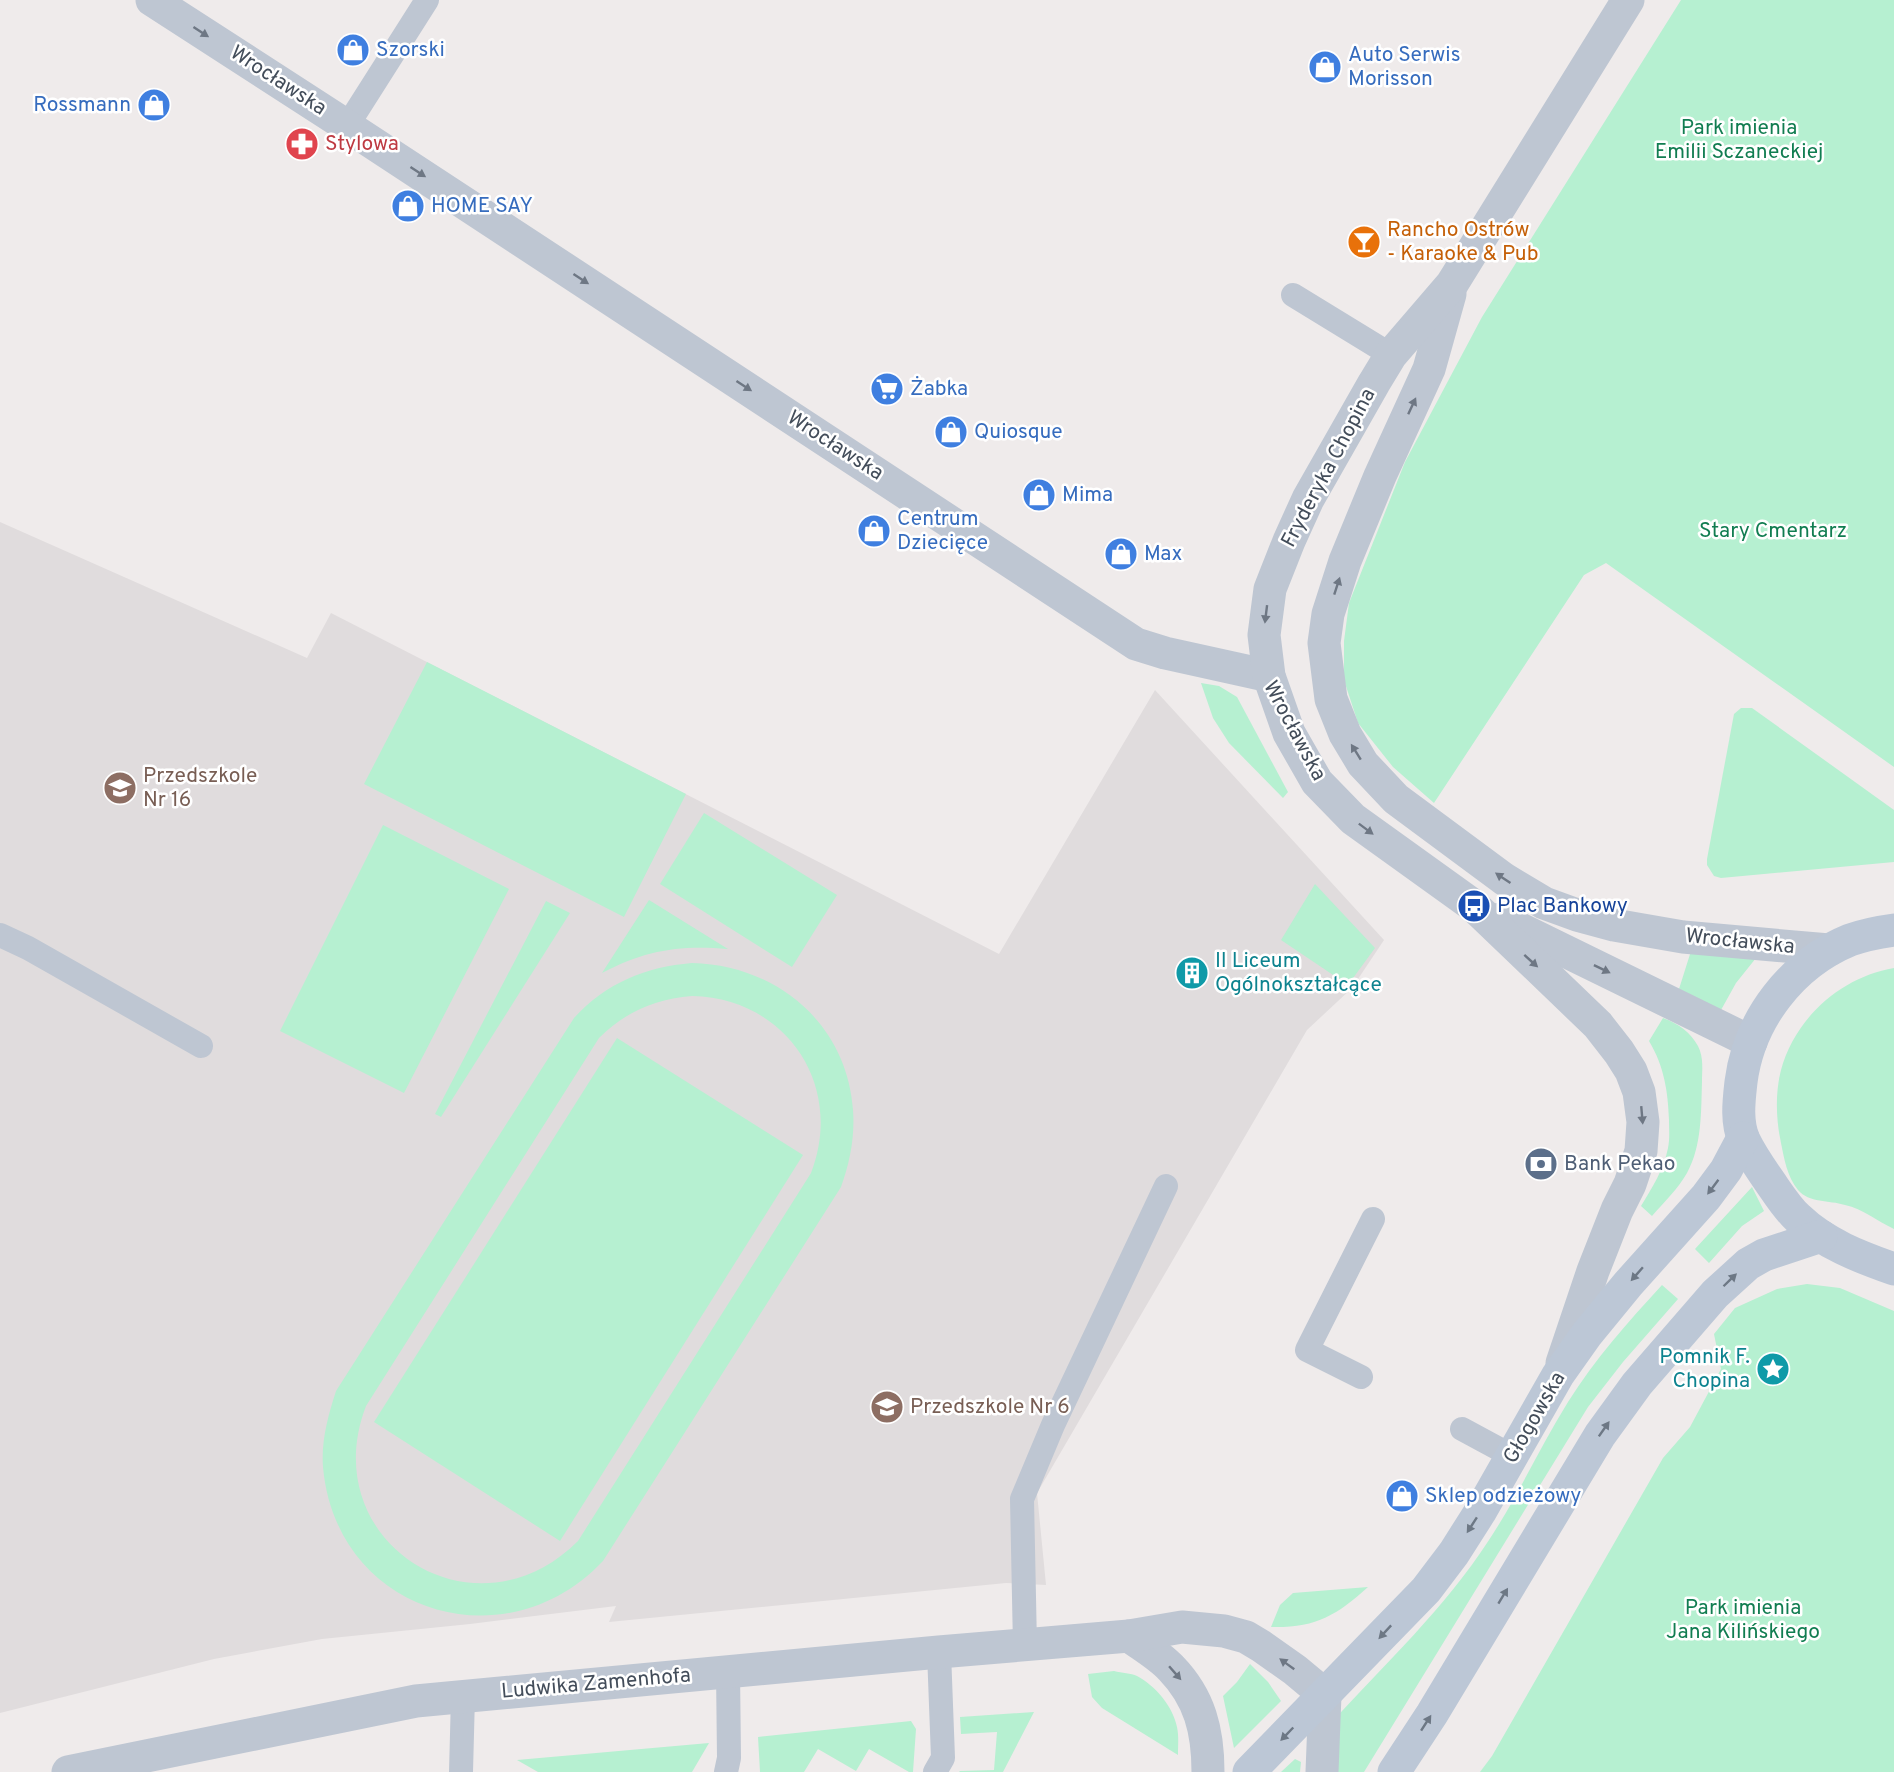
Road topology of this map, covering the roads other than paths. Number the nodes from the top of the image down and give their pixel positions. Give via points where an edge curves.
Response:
1 (152, 0) edge
2 (427, 0) edge
3 (1628, 0) edge
4 (347, 126) junction
5 (1452, 284) junction
6 (1293, 295) dead end
7 (1391, 355) junction
8 (1324, 643) joint
9 (1269, 676) junction
10 (1474, 906) junction
11 (1894, 930) edge
12 (0, 935) edge
13 (1829, 950) junction
14 (1751, 1042) junction
15 (201, 1046) dead end
16 (1743, 1138) junction
17 (1166, 1186) dead end
18 (1372, 1219) dead end
19 (1821, 1236) junction
20 (1894, 1269) edge
21 (1558, 1376) junction
22 (1360, 1377) dead end
23 (1462, 1429) dead end
24 (1512, 1456) junction
25 (1130, 1636) junction
26 (1025, 1646) junction
27 (939, 1652) junction
28 (728, 1671) junction
29 (1325, 1695) junction
30 (462, 1696) junction
31 (68, 1772) edge
32 (461, 1772) edge
33 (726, 1772) edge
34 (935, 1772) edge
35 (1208, 1772) edge
36 (1249, 1772) edge
37 (1322, 1772) edge
38 (1394, 1772) edge

1 -> 4 street, Wrocławska
2 - 4 lane
3 - 5 street, Fryderyka Chopina
4 -> 9 street, Wrocławska via 1136,644
5 - 7 street, Fryderyka Chopina
8 -> 5 street, Fryderyka Chopina via 1328,614 1345,561 1430,369
6 - 7 lane
7 -> 9 street, Fryderyka Chopina via 1308,500 1270,589 1264,635
13 -> 8 street, Wrocławska via 1683,937 1614,925 1544,903 1504,879 1396,799 1363,764 1331,699
9 -> 10 street, Wrocławska via 1290,733 1317,782 1353,819
10 -> 14 street, Wrocławska
10 -> 21 street, Wrocławska via 1598,1025 1625,1061 1639,1092 1641,1151 1593,1271
11 - 13 main road via 1865,935
12 - 15 lane
13 - 14 main road via 1808,964 1776,996
14 - 16 main road via 1740,1096
16 - 19 main road via 1797,1218
16 -> 21 main road, Głogowska via 1706,1197 1587,1334
17 - 26 lane via 1022,1499
18 - 22 lane via 1307,1350
19 - 20 main road
38 -> 19 main road via 1600,1435 1637,1384 1716,1294 1748,1264
21 - 24 main road, Głogowska
23 - 24 lane
24 -> 29 main road, Głogowska via 1454,1553 1426,1590
25 - 26 street, Ludwika Zamenhofa
29 -> 25 street, Ludwika Zamenhofa via 1246,1637 1182,1628
25 -> 35 street via 1170,1666 1189,1689 1203,1721
26 - 27 street, Ludwika Zamenhofa
27 - 28 street, Ludwika Zamenhofa
27 - 34 lane via 943,1758
28 - 30 street, Ludwika Zamenhofa
28 - 33 lane
29 -> 36 main road, Głogowska
29 - 37 street
30 - 31 street, Ludwika Zamenhofa via 416,1701
30 - 32 lane

